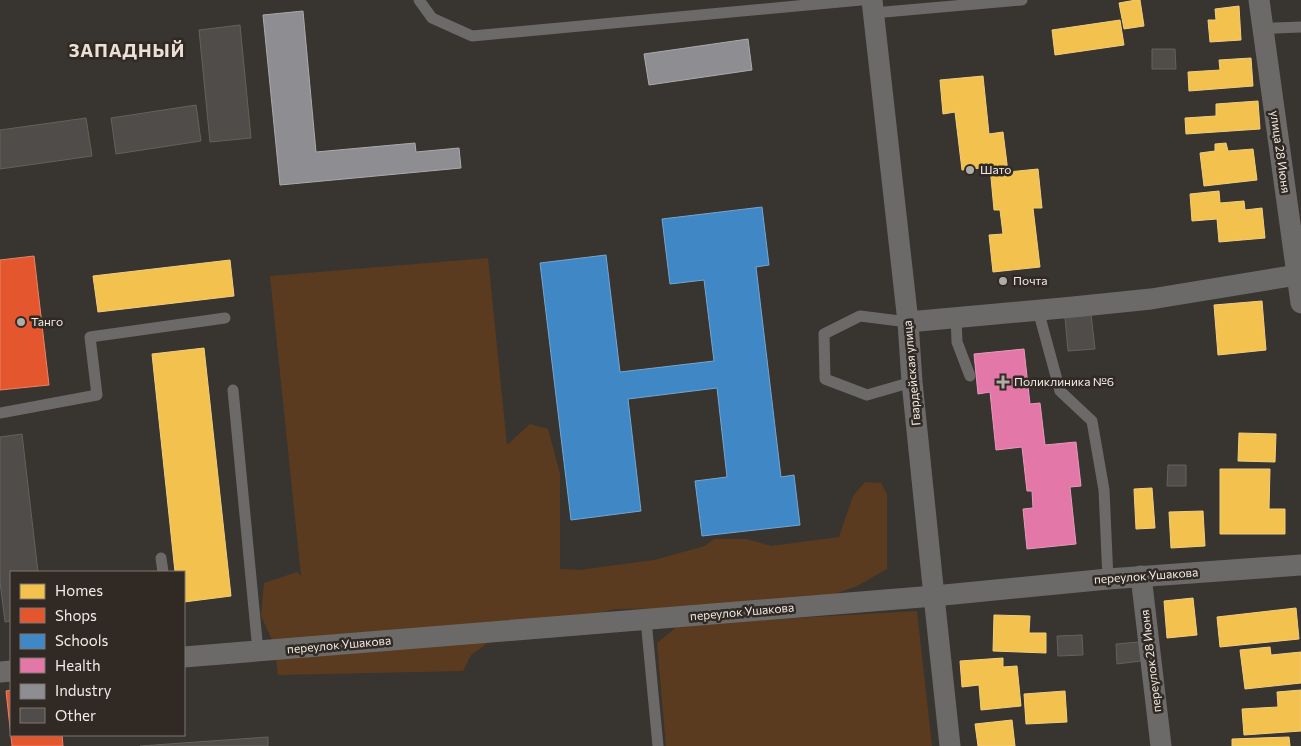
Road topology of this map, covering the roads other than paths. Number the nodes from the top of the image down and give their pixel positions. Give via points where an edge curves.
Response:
1 (419, 0) edge
2 (1022, 0) edge
3 (1259, 0) edge
4 (869, 4) edge
5 (1301, 27) edge
6 (1263, 30) junction
7 (1297, 275) junction
8 (1301, 303) edge
9 (1038, 310) junction
10 (956, 317) junction
11 (225, 318) dead end
12 (908, 322) junction
13 (970, 376) dead end
14 (912, 382) junction
15 (233, 390) dead end
16 (0, 413) edge
17 (161, 558) dead end
18 (1301, 565) edge
19 (163, 571) edge
20 (1141, 576) junction
21 (1108, 579) junction
22 (934, 596) junction
23 (646, 620) junction
24 (258, 651) junction
25 (185, 657) edge
26 (658, 746) edge
27 (950, 746) edge
28 (1161, 746) edge

1 - 4 lane via 432,18 472,36
2 - 4 lane
3 - 6 street, улица 28 Июня
4 - 12 street, Гвардейская улица
5 - 6 lane
6 - 7 street, улица 28 Июня
7 - 8 street, улица 28 Июня
7 - 9 street via 1151,299
9 - 10 street
9 - 21 lane via 1060,391 1092,421 1104,490
10 - 12 street
10 - 13 lane via 957,342
11 - 16 lane via 90,338 97,395
12 - 14 street, Гвардейская улица
12 - 14 lane via 860,316 824,334 825,379 867,394
14 - 22 street, Гвардейская улица
15 - 24 lane
17 - 19 lane
18 - 20 street, переулок Ушакова
20 - 21 street, переулок Ушакова
20 - 28 street, переулок 28 Июня
21 - 22 street, переулок Ушакова
22 - 23 street, переулок Ушакова
22 - 27 street, Гвардейская улица
23 - 24 street, переулок Ушакова
23 - 26 lane
24 - 25 street, переулок Ушакова

